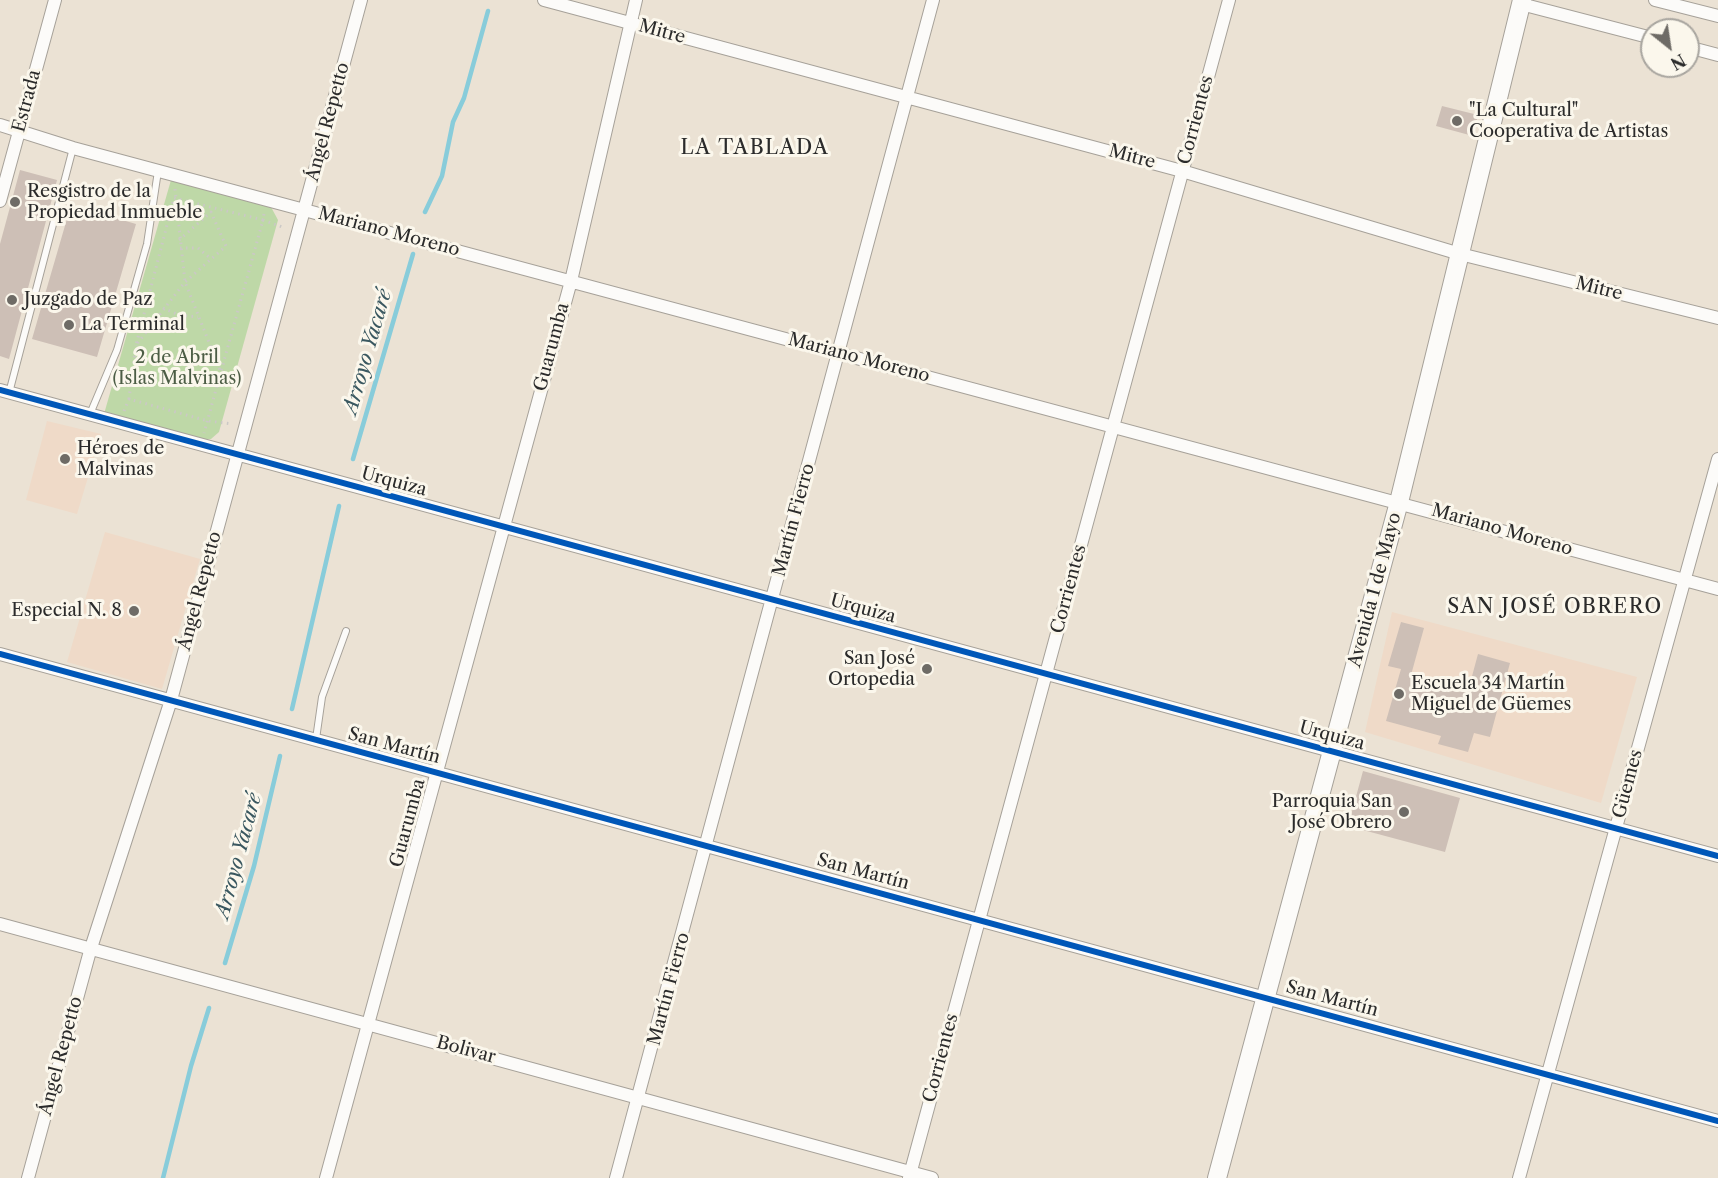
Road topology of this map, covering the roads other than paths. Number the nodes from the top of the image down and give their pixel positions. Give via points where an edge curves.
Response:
1 (55, 0) edge
2 (361, 0) edge
3 (544, 0) edge
4 (636, 0) edge
5 (933, 0) edge
6 (1228, 0) edge
7 (1655, 0) edge
8 (1517, 1) edge
9 (1718, 16) edge
10 (629, 23) junction
11 (1640, 35) edge
12 (1700, 50) edge
13 (1718, 55) edge
14 (907, 97) junction
15 (0, 125) edge
16 (19, 130) junction
17 (73, 148) junction
18 (158, 171) junction
19 (1182, 171) junction
20 (0, 201) edge
21 (304, 209) junction
22 (1460, 254) junction
23 (570, 281) junction
24 (1718, 318) edge
25 (839, 352) junction
26 (5, 392) edge
27 (90, 415) junction
28 (1113, 425) junction
29 (237, 455) junction
30 (1718, 459) edge
31 (1399, 502) junction
32 (504, 527) junction
33 (1684, 581) junction
34 (1718, 589) edge
35 (773, 600) junction
36 (346, 631) dead end
37 (0, 654) edge
38 (1046, 674) junction
39 (171, 700) junction
40 (316, 740) junction
41 (1332, 752) junction
42 (437, 773) junction
43 (1616, 829) junction
44 (707, 846) junction
45 (1718, 856) edge
46 (979, 919) junction
47 (0, 924) edge
48 (90, 951) junction
49 (1266, 997) junction
50 (369, 1023) junction
51 (1548, 1073) junction
52 (640, 1097) junction
53 (1718, 1121) edge
54 (909, 1175) edge
55 (28, 1178) edge
56 (326, 1178) edge
57 (616, 1178) edge
58 (932, 1178) edge
59 (1217, 1178) edge
60 (1519, 1178) edge

1 - 16 street, Estrada
2 - 21 street, Ángel Repetto
3 - 10 street, Mitre
4 - 10 street, Guarumba
5 - 14 street, Martín Fierro
6 - 19 street, Corrientes
7 - 9 street
8 - 11 street
8 - 22 main road, Avenida 1 de Mayo
10 - 14 street, Mitre
10 - 23 street, Guarumba
12 - 13 street
14 - 19 street, Mitre
14 - 25 street, Martín Fierro
15 - 16 street, Mariano Moreno
16 - 17 street, Mariano Moreno
16 - 20 street, Estrada
17 - 18 street, Mariano Moreno
17 - 26 lane
18 - 21 street, Mariano Moreno
18 - 27 lane via 149,236 134,290 117,350
19 - 22 street, Mitre
19 - 28 street, Corrientes
21 - 23 street, Mariano Moreno
21 - 29 street, Ángel Repetto
22 - 24 street, Mitre
22 - 31 main road, Avenida 1 de Mayo
23 - 25 street, Mariano Moreno
23 - 32 street, Guarumba
25 - 28 street, Mariano Moreno
25 - 35 street, Martín Fierro
26 - 27 street, Urquiza
27 - 29 street, Urquiza
28 - 31 street, Mariano Moreno
28 - 38 street, Corrientes
29 - 32 street, Urquiza
29 - 39 street, Ángel Repetto
30 - 33 street, Güemes
31 - 33 street, Mariano Moreno
31 - 41 main road, Avenida 1 de Mayo
32 - 35 street, Urquiza
32 - 42 street, Guarumba
33 - 34 street, Mariano Moreno
33 - 43 street, Güemes
35 - 38 street, Urquiza
35 - 44 street, Martín Fierro
36 - 40 lane via 322,697
37 - 39 street, San Martín
38 - 41 street, Urquiza
38 - 46 street, Corrientes
39 - 40 street, San Martín
39 - 48 street, Ángel Repetto
40 - 42 street, San Martín
41 - 43 street, Urquiza
41 - 49 main road, Avenida 1 de Mayo
42 - 44 street, San Martín
42 - 50 street, Guarumba
43 - 45 street, Urquiza
43 - 51 street, Güemes
44 - 46 street, San Martín
44 - 52 street, Martín Fierro
46 - 49 street, San Martín
46 - 54 street, Corrientes
47 - 48 street, Bolivar
48 - 50 street, Bolivar
48 - 55 street, Ángel Repetto
49 - 51 street, San Martín
49 - 59 main road, Avenida 1 de Mayo
50 - 52 street, Bolivar
50 - 56 street, Guarumba
51 - 53 street, San Martín
51 - 60 street, Güemes
52 - 54 street, Bolivar
52 - 57 street, Martín Fierro
54 - 58 street, Bolivar

